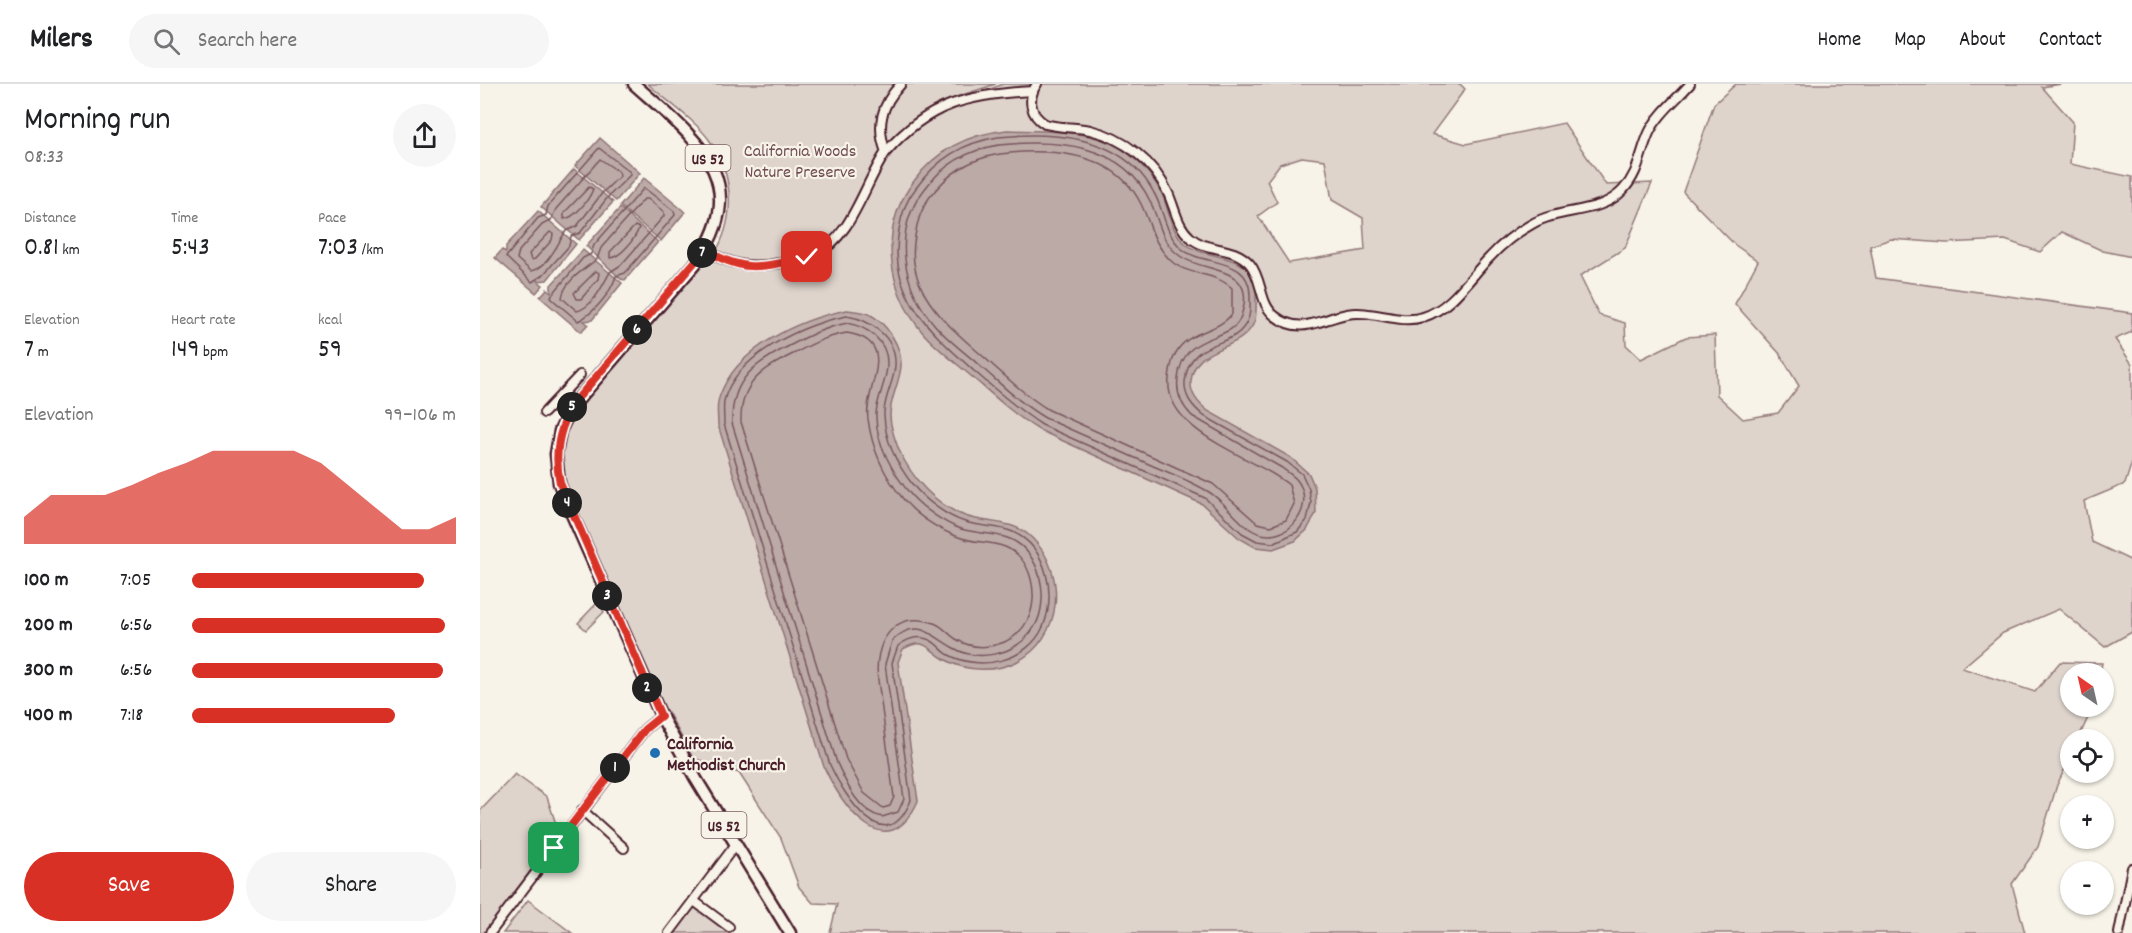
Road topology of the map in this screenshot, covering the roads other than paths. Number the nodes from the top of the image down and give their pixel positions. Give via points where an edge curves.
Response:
1 (634, 84) edge
2 (901, 84) edge
3 (1689, 84) edge
4 (1035, 87) edge
5 (886, 152) junction
6 (705, 250) junction
7 (580, 375) dead end
8 (544, 413) dead end
9 (661, 716) junction
10 (582, 810) junction
11 (736, 844) junction
12 (624, 848) dead end
13 (2132, 868) edge
14 (694, 900) junction
15 (729, 927) dead end
16 (490, 933) edge
17 (669, 933) edge
18 (790, 933) edge
19 (2119, 933) edge

1 - 6 main road, US 52 via 695,139 714,171 719,207 714,233
2 - 5 street via 887,101 880,122
3 - 4 street via 1652,128 1637,170 1613,199 1548,216 1518,232 1432,314 1416,319 1356,313 1299,327 1270,312 1261,283 1246,260 1230,250 1199,243 1188,236 1161,181 1129,147 1105,134 1041,122 1032,109
4 - 5 street via 974,96 944,106 915,124
5 - 6 street via 844,230 817,254 755,268 734,265
6 - 9 main road, US 52 via 578,398 565,419 557,447 558,473 567,503
7 - 8 street
9 - 10 street via 645,729
9 - 11 main road, US 52
10 - 12 street
10 - 16 street
11 - 14 street
11 - 18 main road, US 52
13 - 19 street
14 - 15 street
14 - 17 street

